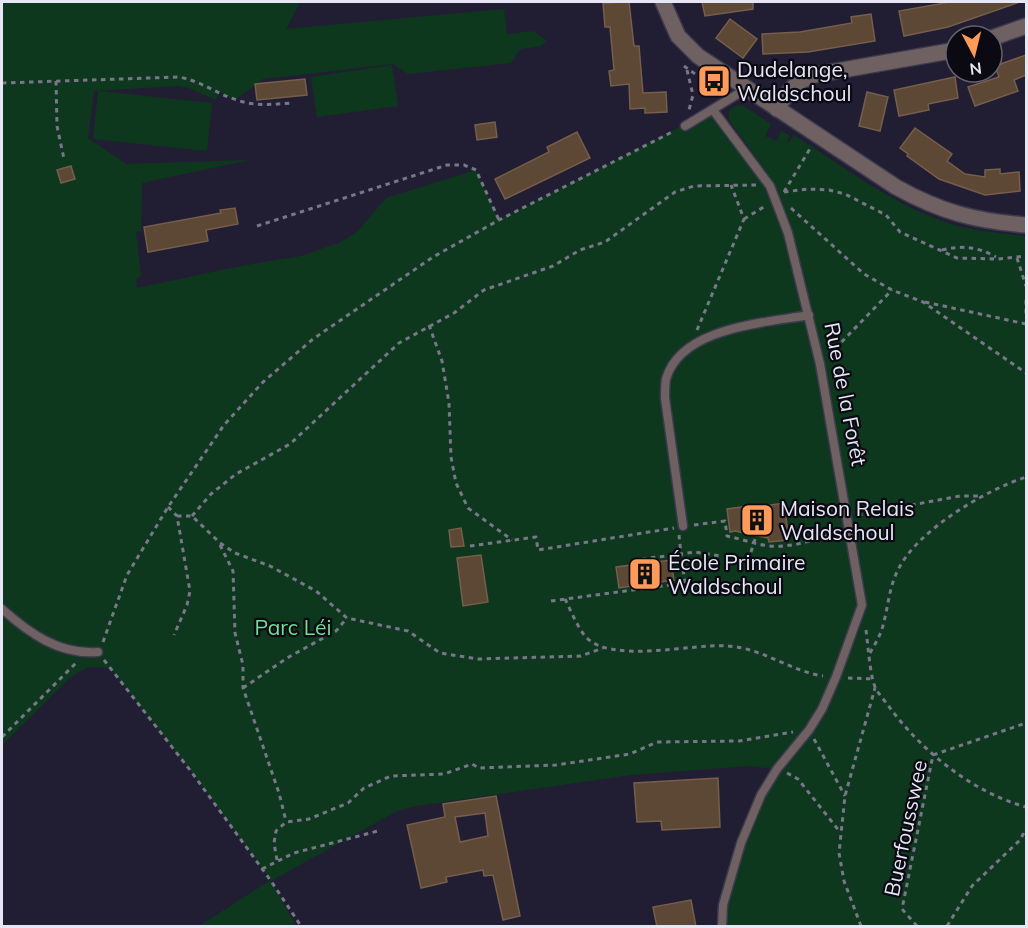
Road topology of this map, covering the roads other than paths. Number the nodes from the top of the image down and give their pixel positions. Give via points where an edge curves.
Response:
1 (663, 2) edge
2 (1026, 26) edge
3 (1004, 34) edge
4 (944, 52) edge
5 (746, 89) junction
6 (777, 109) junction
7 (713, 110) junction
8 (685, 126) road end
9 (1026, 225) edge
10 (809, 315) junction
11 (683, 526) road end
12 (2, 609) edge
13 (98, 652) road end
14 (722, 927) edge

1 - 5 street via 678,36 698,56
2 - 3 street
4 - 6 street via 814,75 791,87
5 - 6 street
5 - 7 lane
6 - 9 street via 921,201 990,223
7 - 8 lane
7 - 10 lane, Rue de la Forêt via 770,186 789,233
10 - 11 lane via 718,333 688,348 673,364 666,380 665,398
10 - 14 lane, Rue de la Forêt via 862,605 822,709 761,795 741,843 723,905
12 - 13 lane via 26,631 57,646

